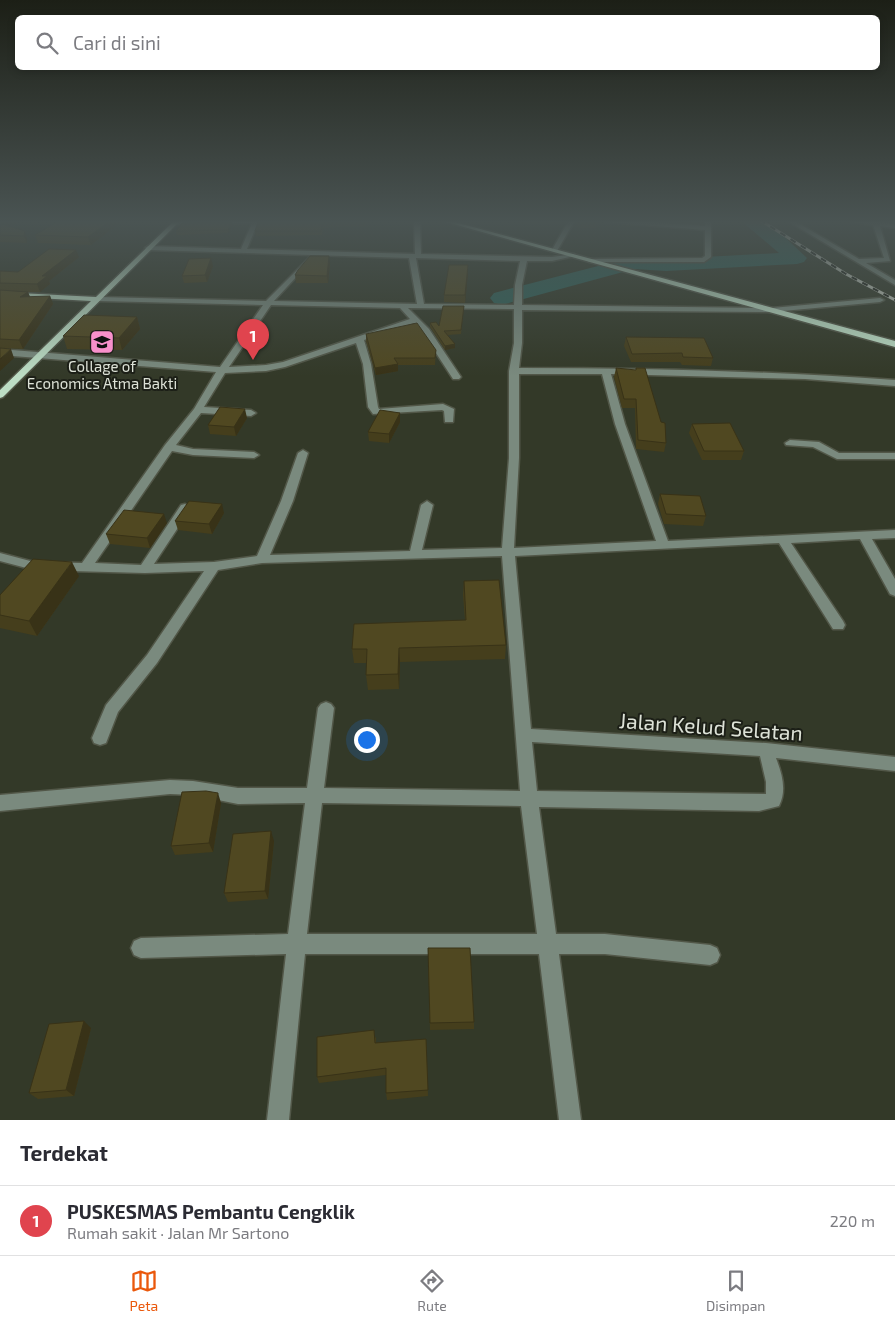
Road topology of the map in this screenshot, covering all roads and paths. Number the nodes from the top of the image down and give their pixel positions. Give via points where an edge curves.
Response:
1 (125, 272) edge
2 (297, 272) edge
3 (417, 272) edge
4 (522, 272) edge
5 (632, 272) edge
6 (877, 272) edge
7 (895, 283) edge
8 (0, 294) edge
9 (99, 299) junction
10 (880, 300) dead end
11 (519, 301) junction
12 (269, 302) junction
13 (402, 306) junction
14 (422, 306) junction
15 (772, 310) junction
16 (415, 320) junction
17 (359, 339) junction
18 (895, 344) edge
19 (0, 352) edge
20 (42, 354) junction
21 (222, 370) junction
22 (606, 371) junction
23 (514, 372) junction
24 (456, 377) dead end
25 (895, 383) edge
26 (0, 395) edge
27 (198, 410) junction
28 (250, 413) dead end
29 (449, 420) dead end
30 (790, 443) dead end
31 (169, 447) junction
32 (303, 454) dead end
33 (254, 455) dead end
34 (895, 456) edge
35 (187, 505) edge
36 (427, 505) dead end
37 (895, 534) edge
38 (864, 535) junction
39 (782, 539) junction
40 (663, 544) junction
41 (502, 552) junction
42 (415, 554) junction
43 (0, 557) edge
44 (262, 559) junction
45 (34, 566) junction
46 (214, 566) junction
47 (86, 567) junction
48 (145, 569) junction
49 (22, 580) edge
50 (895, 591) edge
51 (838, 625) dead end
52 (326, 708) dead end
53 (524, 736) junction
54 (100, 738) dead end
55 (766, 750) junction
56 (895, 764) edge
57 (316, 795) junction
58 (530, 799) junction
59 (0, 803) edge
60 (297, 944) junction
61 (549, 945) junction
62 (141, 948) dead end
63 (710, 955) dead end
64 (278, 1120) edge
65 (570, 1120) edge

1 - 9 main road
2 - 12 street
3 - 14 street
4 - 11 street
5 - 15 main road
6 - 7 street
8 - 9 main road
9 - 12 street
9 - 20 main road
10 - 15 street
11 - 14 street via 493,306
11 - 15 street
11 - 23 street
12 - 13 street
12 - 21 street
13 - 14 street
13 - 16 street
15 - 18 main road
16 - 17 street
16 - 24 street via 426,331
17 - 21 street via 274,367
17 - 29 street via 376,412 443,407 449,409
19 - 20 street
20 - 21 street
20 - 26 main road
21 - 27 street
22 - 23 street
22 - 25 street via 818,376
22 - 40 street via 620,424
23 - 41 street via 514,458
27 - 28 street
27 - 31 street
30 - 34 street via 815,444 837,456
31 - 33 street via 193,452
31 - 47 street
32 - 44 street
35 - 48 street
36 - 42 street
37 - 38 street
38 - 39 street
38 - 50 street
39 - 40 street
39 - 51 street
40 - 41 street
41 - 42 street
41 - 53 street
42 - 44 street
43 - 45 street
44 - 46 street
45 - 47 street
45 - 49 street
46 - 48 street
46 - 54 street via 152,659 111,709
47 - 48 street
52 - 57 street
53 - 55 street, Jalan Kelud Selatan
53 - 58 street
55 - 56 street, Jalan Kelud Selatan
55 - 58 street via 775,784 773,801
57 - 58 street
57 - 59 street via 238,796 170,787
57 - 60 street
58 - 61 street
60 - 61 street
60 - 62 street
60 - 64 street
61 - 63 street via 605,944
61 - 65 street

